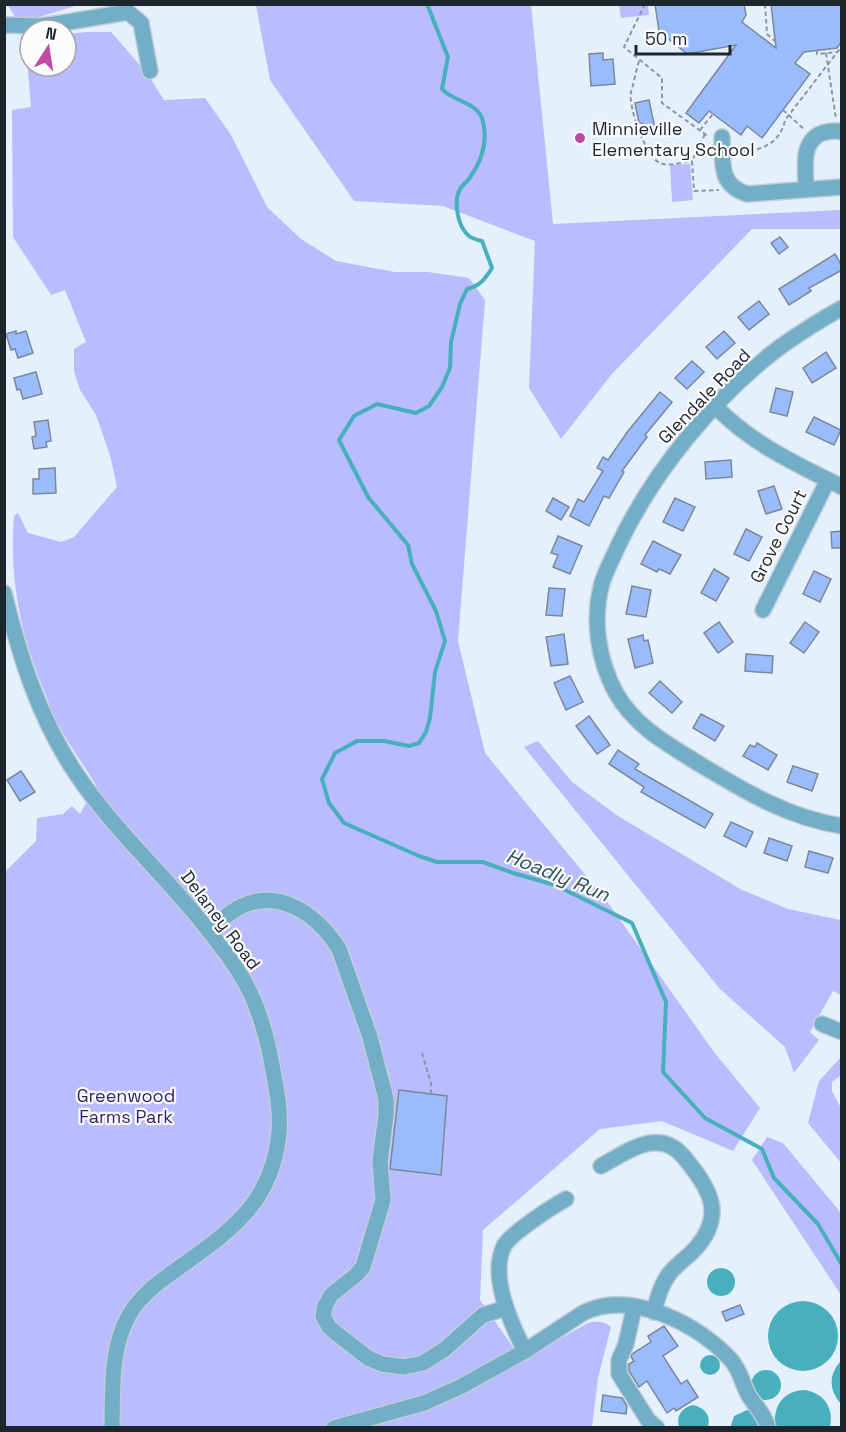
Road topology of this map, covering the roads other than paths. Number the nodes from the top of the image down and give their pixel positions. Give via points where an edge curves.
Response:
1 (4, 25) edge
2 (150, 71) dead end
3 (840, 132) edge
4 (722, 147) road end
5 (842, 187) edge
6 (806, 189) junction
7 (842, 308) edge
8 (716, 406) junction
9 (835, 483) edge
10 (4, 593) edge
11 (763, 610) dead end
12 (842, 826) edge
13 (209, 931) junction
14 (822, 1024) dead end
15 (842, 1032) edge
16 (601, 1166) dead end
17 (566, 1198) dead end
18 (506, 1308) junction
19 (634, 1308) junction
20 (654, 1312) junction
21 (525, 1351) junction
22 (112, 1428) edge
23 (334, 1428) edge
24 (657, 1428) edge
25 (768, 1428) edge

1 - 2 street via 41,26 128,12 141,23
3 - 6 street via 820,134 808,145
4 - 6 street via 723,170 735,189 747,194
5 - 6 street
7 - 8 street, Glendale Road via 779,348
8 - 9 street via 757,442
8 - 12 street, Glendale Road via 678,449 645,497 607,569 598,603 602,658 622,702 661,741 784,811
9 - 11 street, Grove Court
10 - 13 street, Delaney Road via 31,687 71,765 108,816
13 - 18 street via 243,905 260,902 288,904 312,917 339,949 379,1067 386,1100 380,1162 383,1200 363,1267 331,1295 325,1306 329,1327 373,1361 412,1366 433,1358 483,1315
13 - 22 street, Delaney Road via 253,997 261,1021 279,1110 277,1150 255,1203 221,1237 155,1285 129,1315 116,1348
14 - 15 street
16 - 20 street via 642,1144 664,1142 680,1152 709,1194 712,1205 708,1231 668,1276
17 - 18 street via 505,1244 500,1267
18 - 21 street
19 - 20 street
19 - 21 street via 593,1308
19 - 24 street via 619,1360 619,1374
20 - 25 street via 705,1336 732,1360
21 - 23 street via 424,1403

